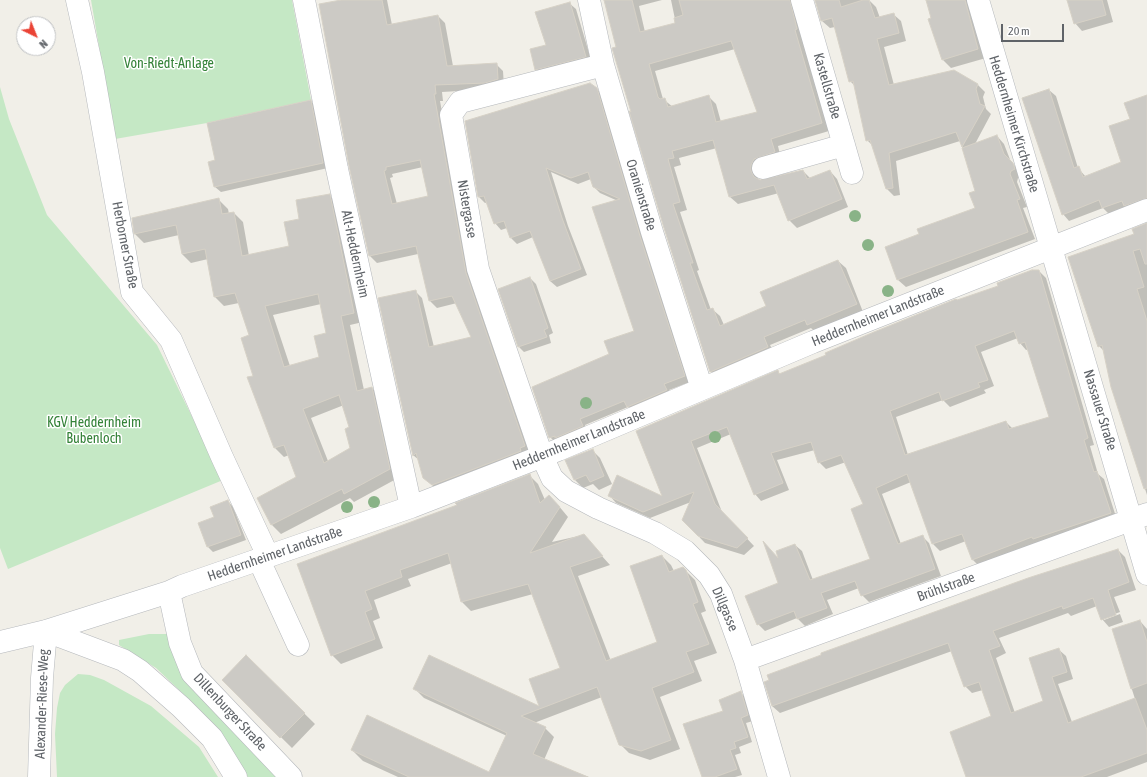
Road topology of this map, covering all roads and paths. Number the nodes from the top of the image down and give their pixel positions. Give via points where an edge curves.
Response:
1 (77, 0) edge
2 (304, 0) edge
3 (589, 0) edge
4 (802, 0) edge
5 (978, 0) edge
6 (603, 65) junction
7 (844, 145) junction
8 (763, 168) dead end
9 (852, 173) dead end
10 (1147, 210) edge
11 (1051, 247) junction
12 (702, 388) junction
13 (542, 456) junction
14 (411, 507) junction
15 (1139, 517) edge
16 (264, 558) junction
17 (1147, 574) edge
18 (169, 592) junction
19 (46, 631) junction
20 (0, 642) edge
21 (298, 645) dead end
22 (745, 660) junction
23 (39, 777) edge
24 (236, 777) edge
25 (291, 777) edge
26 (779, 777) edge

1 - 16 street, Herborner Straße via 93,72 132,292 171,340
2 - 14 street, Alt-Heddernheim via 336,169
3 - 6 street, Oranienstraße
4 - 7 street, Kastellstraße
5 - 11 street, Heddernheimer Kirchstraße
6 - 12 street, Oranienstraße via 652,232
6 - 13 street, Nistergasse via 460,102 451,115 478,269
7 - 8 street
7 - 9 street, Kastellstraße
10 - 11 street, Heddernheimer Landstraße
11 - 12 street, Heddernheimer Landstraße
11 - 15 street, Nassauer Straße
12 - 13 street, Heddernheimer Landstraße
13 - 14 street, Heddernheimer Landstraße
13 - 22 street, Dillgasse via 552,478 566,491 655,533 685,551 709,575 722,594
14 - 16 street, Heddernheimer Landstraße
15 - 17 street, Nassauer Straße
15 - 22 street, Brühlstraße
16 - 18 street, Heddernheimer Landstraße
16 - 21 street, Herborner Straße
18 - 19 street, Heddernheimer Landstraße
18 - 25 street, Dillenburger Straße via 180,643 192,673
19 - 20 street, Heddernheimer Landstraße
19 - 23 street, Alexander-Riese-Weg
19 - 24 street via 122,660 140,671 212,738
22 - 26 street, Dillgasse

